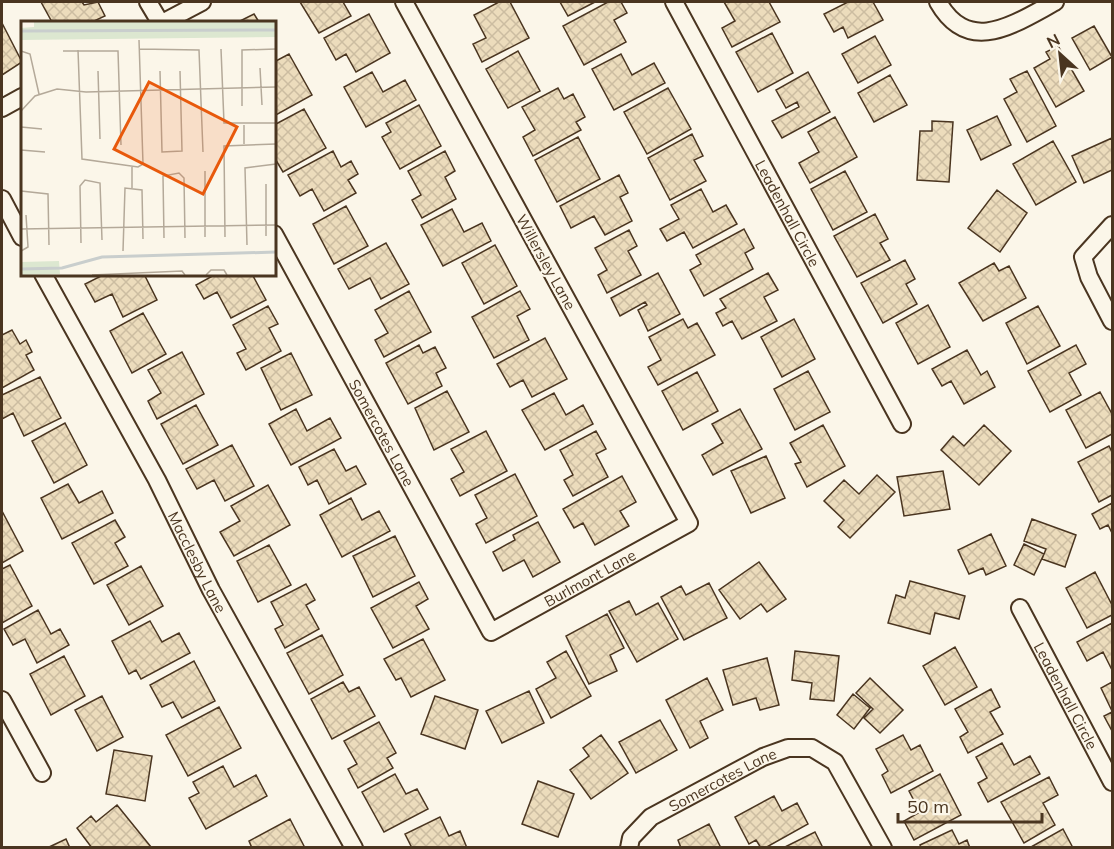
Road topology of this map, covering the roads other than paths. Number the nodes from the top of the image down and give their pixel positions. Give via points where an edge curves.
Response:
1 (148, 2) edge
2 (202, 2) edge
3 (404, 2) edge
4 (674, 2) edge
5 (938, 2) edge
6 (1055, 2) edge
7 (161, 21) edge
8 (164, 21) edge
9 (21, 98) edge
10 (2, 108) edge
11 (2, 199) edge
12 (1110, 228) edge
13 (21, 235) edge
14 (276, 238) edge
15 (44, 276) edge
16 (1113, 321) edge
17 (902, 424) dead end
18 (689, 523) joint
19 (1020, 608) dead end
20 (491, 632) joint
21 (2, 700) edge
22 (42, 773) dead end
23 (1113, 782) edge
24 (354, 848) edge
25 (629, 848) edge
26 (883, 848) edge

1 - 7 street
2 - 8 street
3 - 18 street, Willersley Lane
4 - 17 street, Leadenhall Circle
5 - 6 street via 958,25 977,33 1002,29
9 - 10 street
11 - 13 street
12 - 16 street via 1083,257 1089,277
14 - 20 street, Somercotes Lane
15 - 24 street, Macclesby Lane
18 - 20 street, Burlmont Lane
19 - 23 street, Leadenhall Circle
21 - 22 street
25 - 26 street, Somercotes Lane via 631,838 651,817 762,757 788,748 812,748 832,761 845,777

